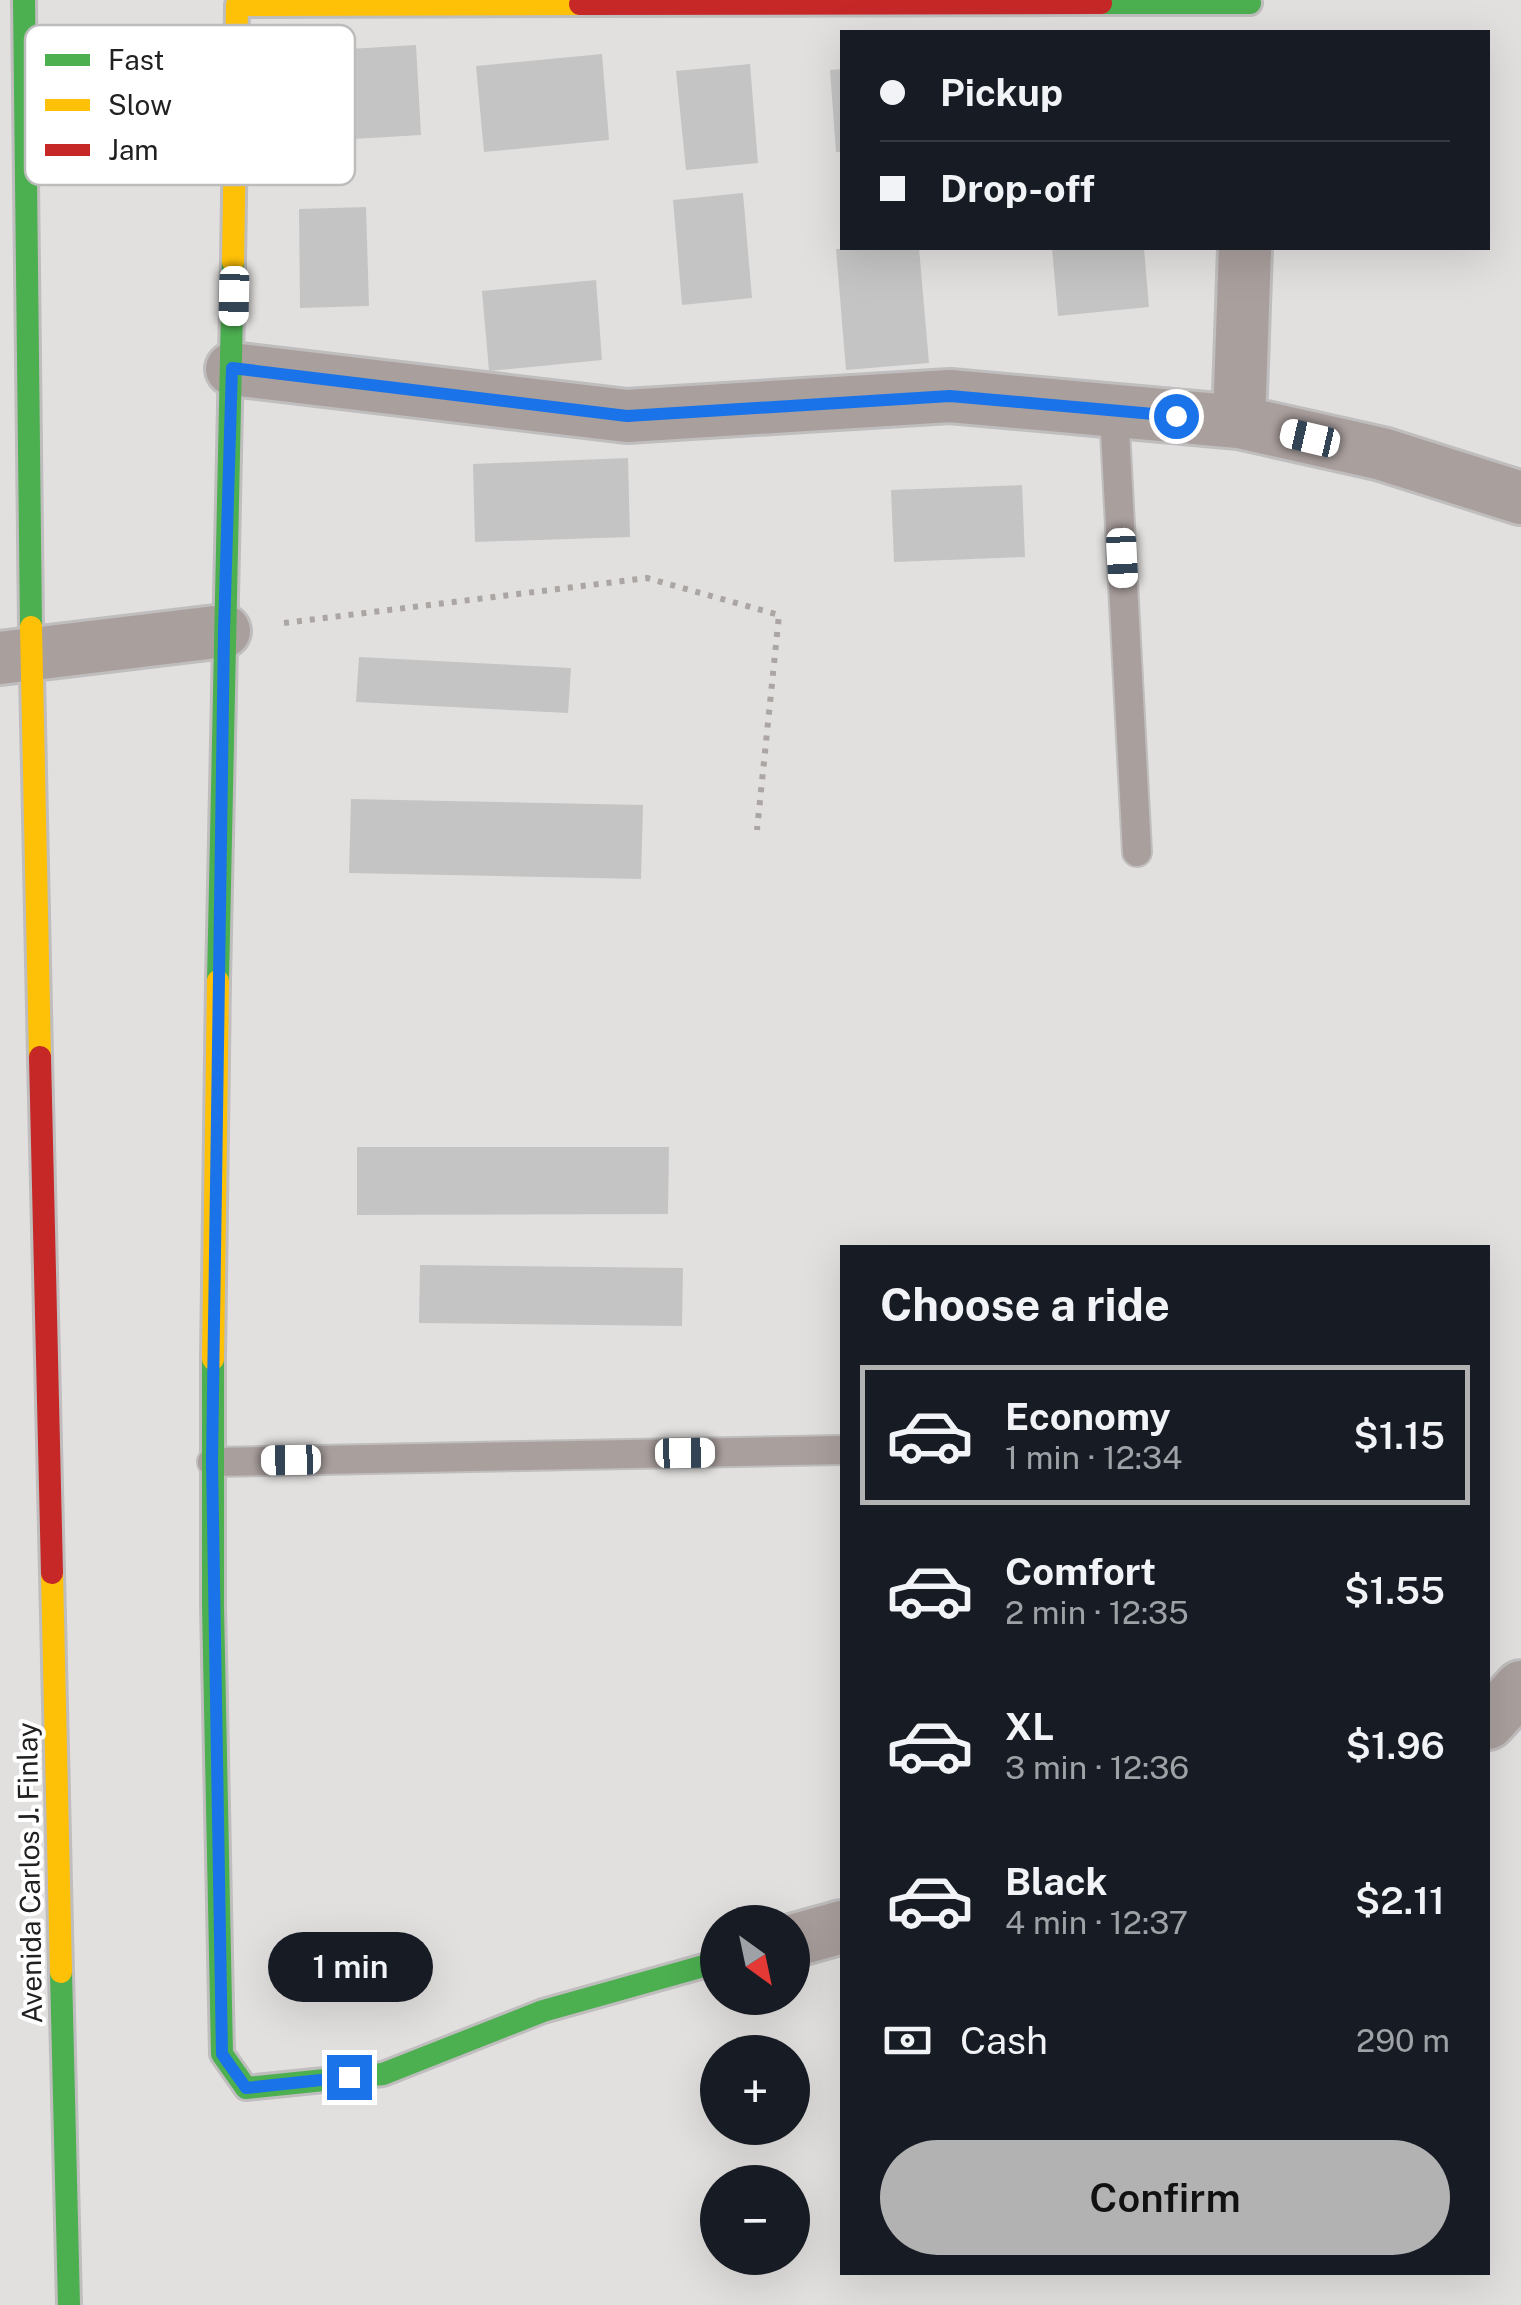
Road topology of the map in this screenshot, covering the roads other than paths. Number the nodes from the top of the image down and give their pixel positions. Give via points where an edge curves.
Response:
1 (24, 0) edge
2 (1250, 12) edge
3 (237, 25) edge
4 (235, 185) edge
5 (1245, 250) edge
6 (232, 368) junction
7 (1114, 411) junction
8 (1238, 422) junction
9 (1521, 498) edge
10 (224, 631) junction
11 (16, 657) edge
12 (1137, 852) dead end
13 (840, 1450) edge
14 (212, 1462) junction
15 (1521, 1688) edge
16 (1490, 1721) edge
17 (840, 1928) edge
18 (810, 1936) edge
19 (700, 1967) edge
20 (68, 2305) edge

1 - 11 street, Avenida Carlos J. Finlay
2 - 3 street via 237,4
4 - 6 street
5 - 8 street
6 - 7 street via 627,416 950,396
6 - 10 street
7 - 8 street
7 - 12 lane
8 - 9 street via 1382,454
10 - 11 street
10 - 14 street
11 - 20 street, Avenida Carlos J. Finlay
13 - 14 lane
14 - 19 street via 222,2054 246,2088 384,2074 543,2011
15 - 16 street
17 - 18 street

